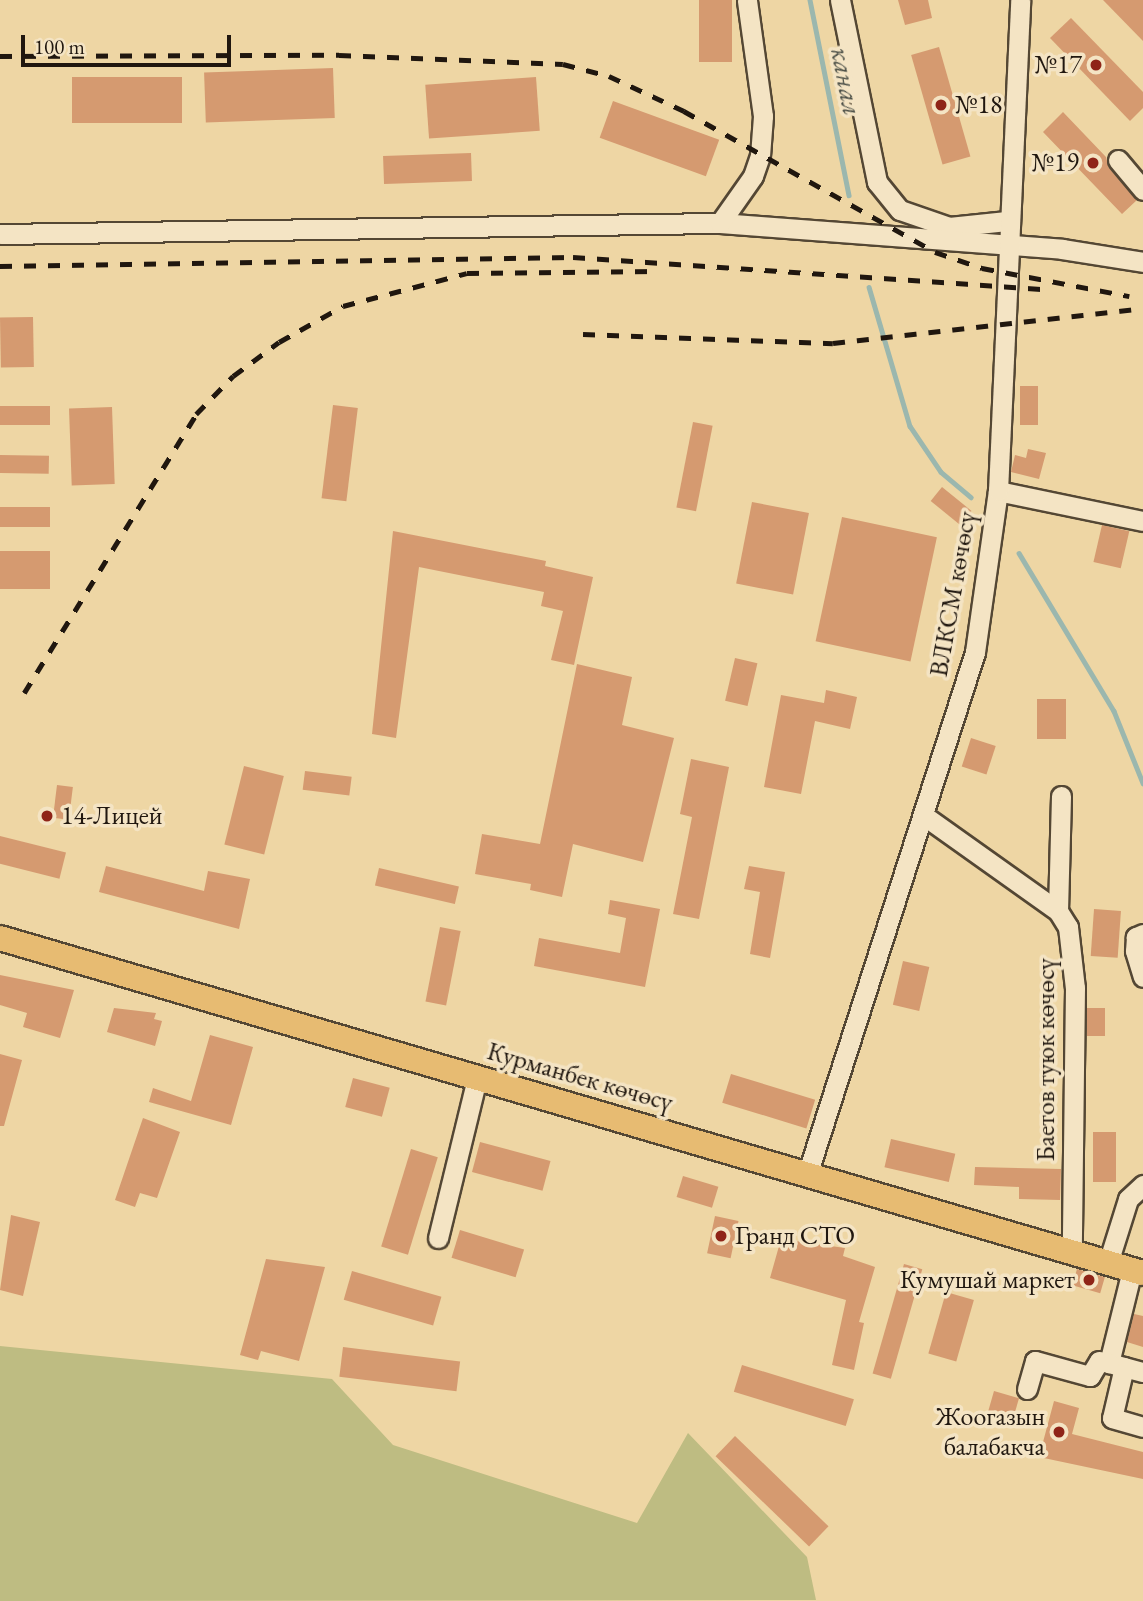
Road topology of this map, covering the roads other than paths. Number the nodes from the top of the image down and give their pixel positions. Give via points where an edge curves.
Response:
1 (747, 0) edge
2 (840, 0) edge
3 (1020, 0) edge
4 (1118, 160) dead end
5 (1143, 190) edge
6 (1007, 221) junction
7 (720, 223) junction
8 (0, 234) edge
9 (1006, 244) junction
10 (1143, 262) edge
11 (998, 491) junction
12 (1143, 521) edge
13 (1061, 796) dead end
14 (923, 815) junction
15 (1058, 911) junction
16 (1143, 934) edge
17 (0, 938) edge
18 (1143, 977) edge
19 (477, 1078) junction
20 (807, 1175) junction
21 (1143, 1185) edge
22 (438, 1238) dead end
23 (1072, 1252) junction
24 (1108, 1263) junction
25 (1137, 1272) edge
26 (1125, 1367) edge
27 (1027, 1389) dead end
28 (1143, 1427) edge

1 - 7 street via 763,116 761,156 753,176
2 - 6 street via 877,182 900,210 949,227
3 - 6 street, ВЛКСМ көчөсү
4 - 5 street
6 - 9 street, ВЛКСМ көчөсү
7 - 8 street
7 - 9 street
9 - 10 street
9 - 11 street, ВЛКСМ көчөсү
11 - 12 street
11 - 14 street, ВЛКСМ көчөсү via 975,652
13 - 15 street
14 - 15 street
14 - 20 street, ВЛКСМ көчөсү
15 - 23 street, Баетов туюк көчөсү via 1068,927 1075,988
16 - 18 street via 1136,937 1135,951
17 - 19 main road, Курманбек көчөсү
19 - 20 main road, Курманбек көчөсү
19 - 22 street
20 - 23 main road, Курманбек көчөсү
21 - 24 street via 1128,1199
23 - 24 main road, Курманбек көчөсү
24 - 25 main road, Курманбек көчөсү
25 - 26 street
26 - 27 street via 1099,1361 1090,1376 1035,1362
26 - 28 street via 1112,1418

